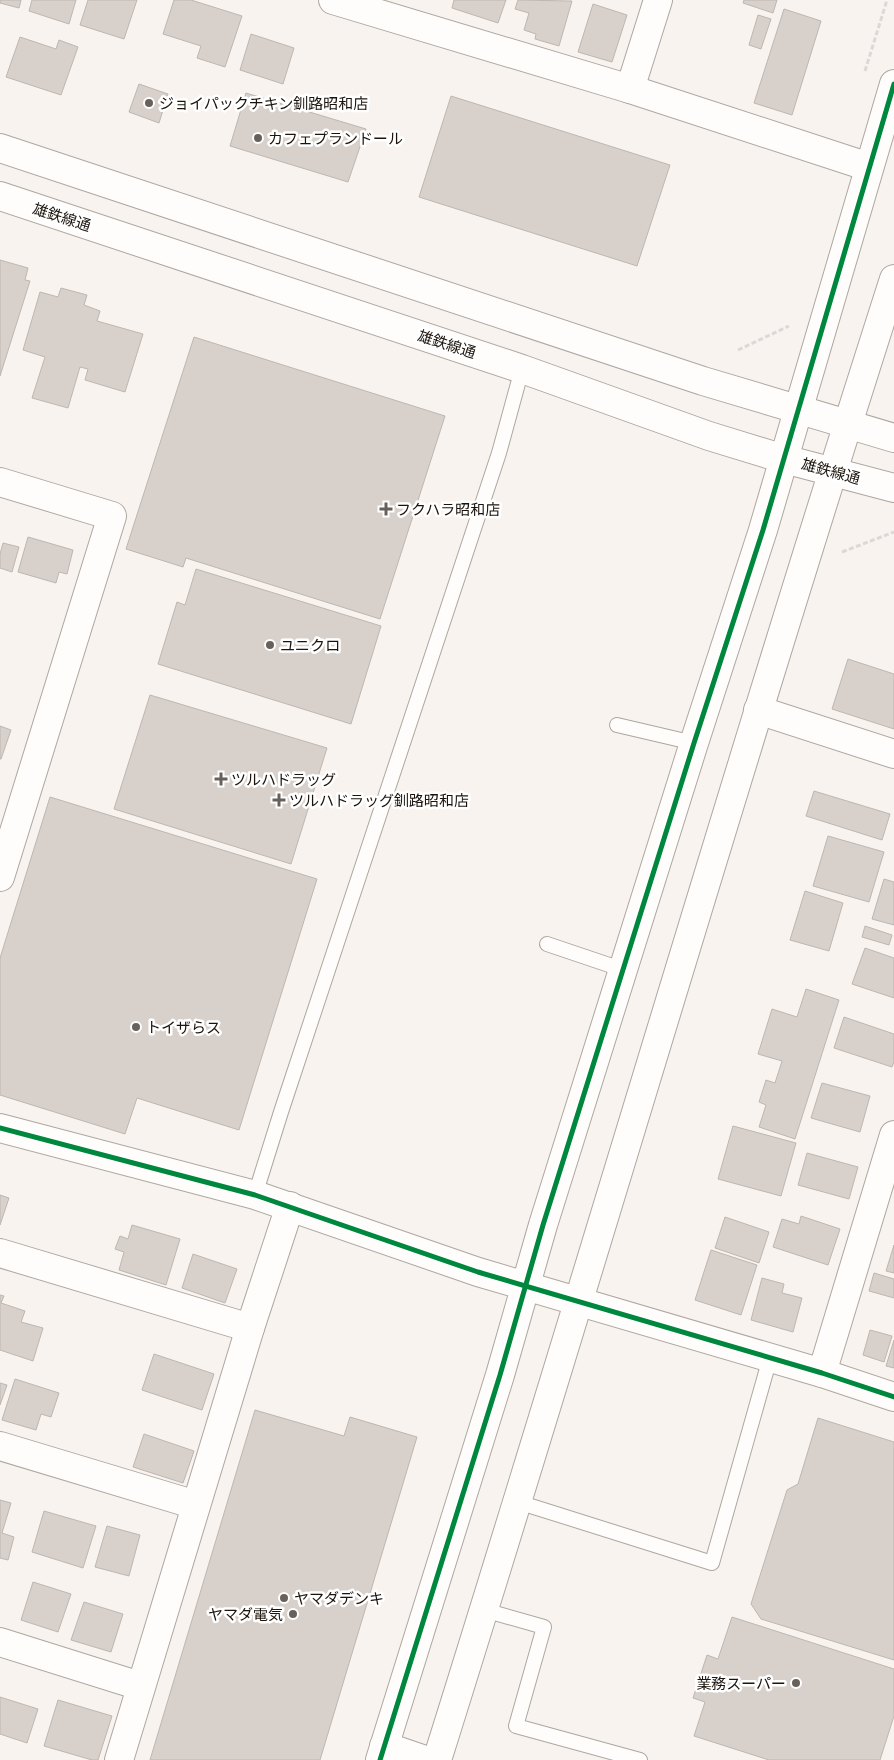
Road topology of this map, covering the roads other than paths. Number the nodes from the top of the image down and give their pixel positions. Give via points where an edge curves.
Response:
1 (333, 0) edge
2 (658, 0) edge
3 (894, 84) edge
4 (630, 89) junction
5 (0, 148) edge
6 (869, 167) junction
7 (0, 196) edge
8 (894, 279) edge
9 (522, 369) junction
10 (798, 410) junction
11 (848, 424) junction
12 (894, 438) edge
13 (784, 459) junction
14 (834, 472) junction
15 (0, 482) edge
16 (894, 488) edge
17 (758, 710) junction
18 (617, 725) dead end
19 (694, 743) junction
20 (894, 754) edge
21 (0, 876) edge
22 (547, 944) dead end
23 (624, 970) junction
24 (0, 1128) edge
25 (894, 1135) edge
26 (256, 1195) junction
27 (290, 1206) junction
28 (0, 1253) edge
29 (526, 1286) junction
30 (579, 1302) junction
31 (250, 1328) junction
32 (770, 1358) junction
33 (822, 1374) junction
34 (894, 1397) edge
35 (0, 1446) edge
36 (518, 1502) junction
37 (196, 1505) junction
38 (484, 1610) junction
39 (0, 1642) edge
40 (140, 1686) junction
41 (382, 1753) edge
42 (119, 1760) edge
43 (426, 1760) edge
44 (437, 1760) edge
45 (640, 1760) edge

1 - 4 street
2 - 4 street
3 - 6 street
4 - 6 street
5 - 10 street
6 - 10 street
7 - 9 street, 雄鉄線通
8 - 11 street
9 - 13 street, 雄鉄線通 via 709,436
9 - 26 lane via 499,453
10 - 11 street
10 - 13 street
11 - 12 street
11 - 14 street
13 - 14 street, 雄鉄線通
13 - 19 street
14 - 16 street, 雄鉄線通
14 - 17 street
15 - 21 street via 112,516
17 - 20 street
17 - 30 street
18 - 19 lane
19 - 23 street
22 - 23 lane
23 - 29 street
24 - 26 street
25 - 33 street
26 - 27 street
27 - 29 street
27 - 31 street
28 - 31 street
29 - 30 street
29 - 41 street
30 - 32 street
30 - 36 street
31 - 37 street
32 - 33 street
32 - 36 lane via 712,1563
33 - 34 street
35 - 37 street
36 - 38 street
37 - 40 street
38 - 44 street
38 - 45 lane via 544,1627 516,1726
39 - 40 street
40 - 42 street
41 - 43 street

